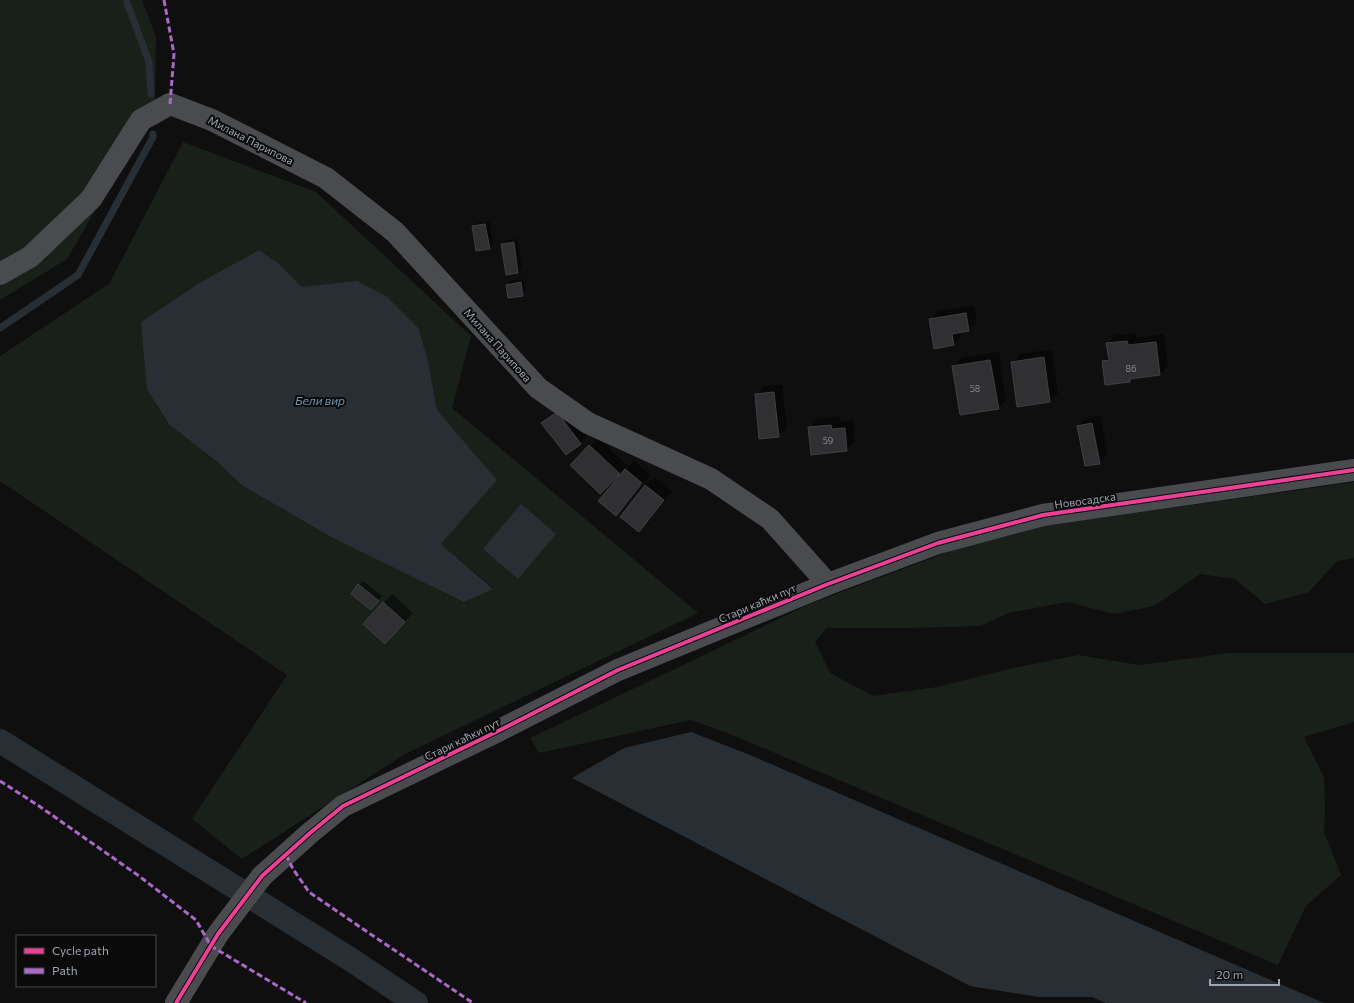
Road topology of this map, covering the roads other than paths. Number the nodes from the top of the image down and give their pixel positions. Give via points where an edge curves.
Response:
1 (0, 274) edge
2 (1354, 470) edge
3 (828, 584) junction
4 (176, 1003) edge

1 - 3 street, Милана Парипова via 30,257 91,199 141,120 170,104 212,120 326,178 395,232 538,388 588,423 711,479 770,519
2 - 3 street, Новосадска via 1043,515 938,543
3 - 4 street, Стари каћки пут via 618,670 343,806 262,876 218,934

